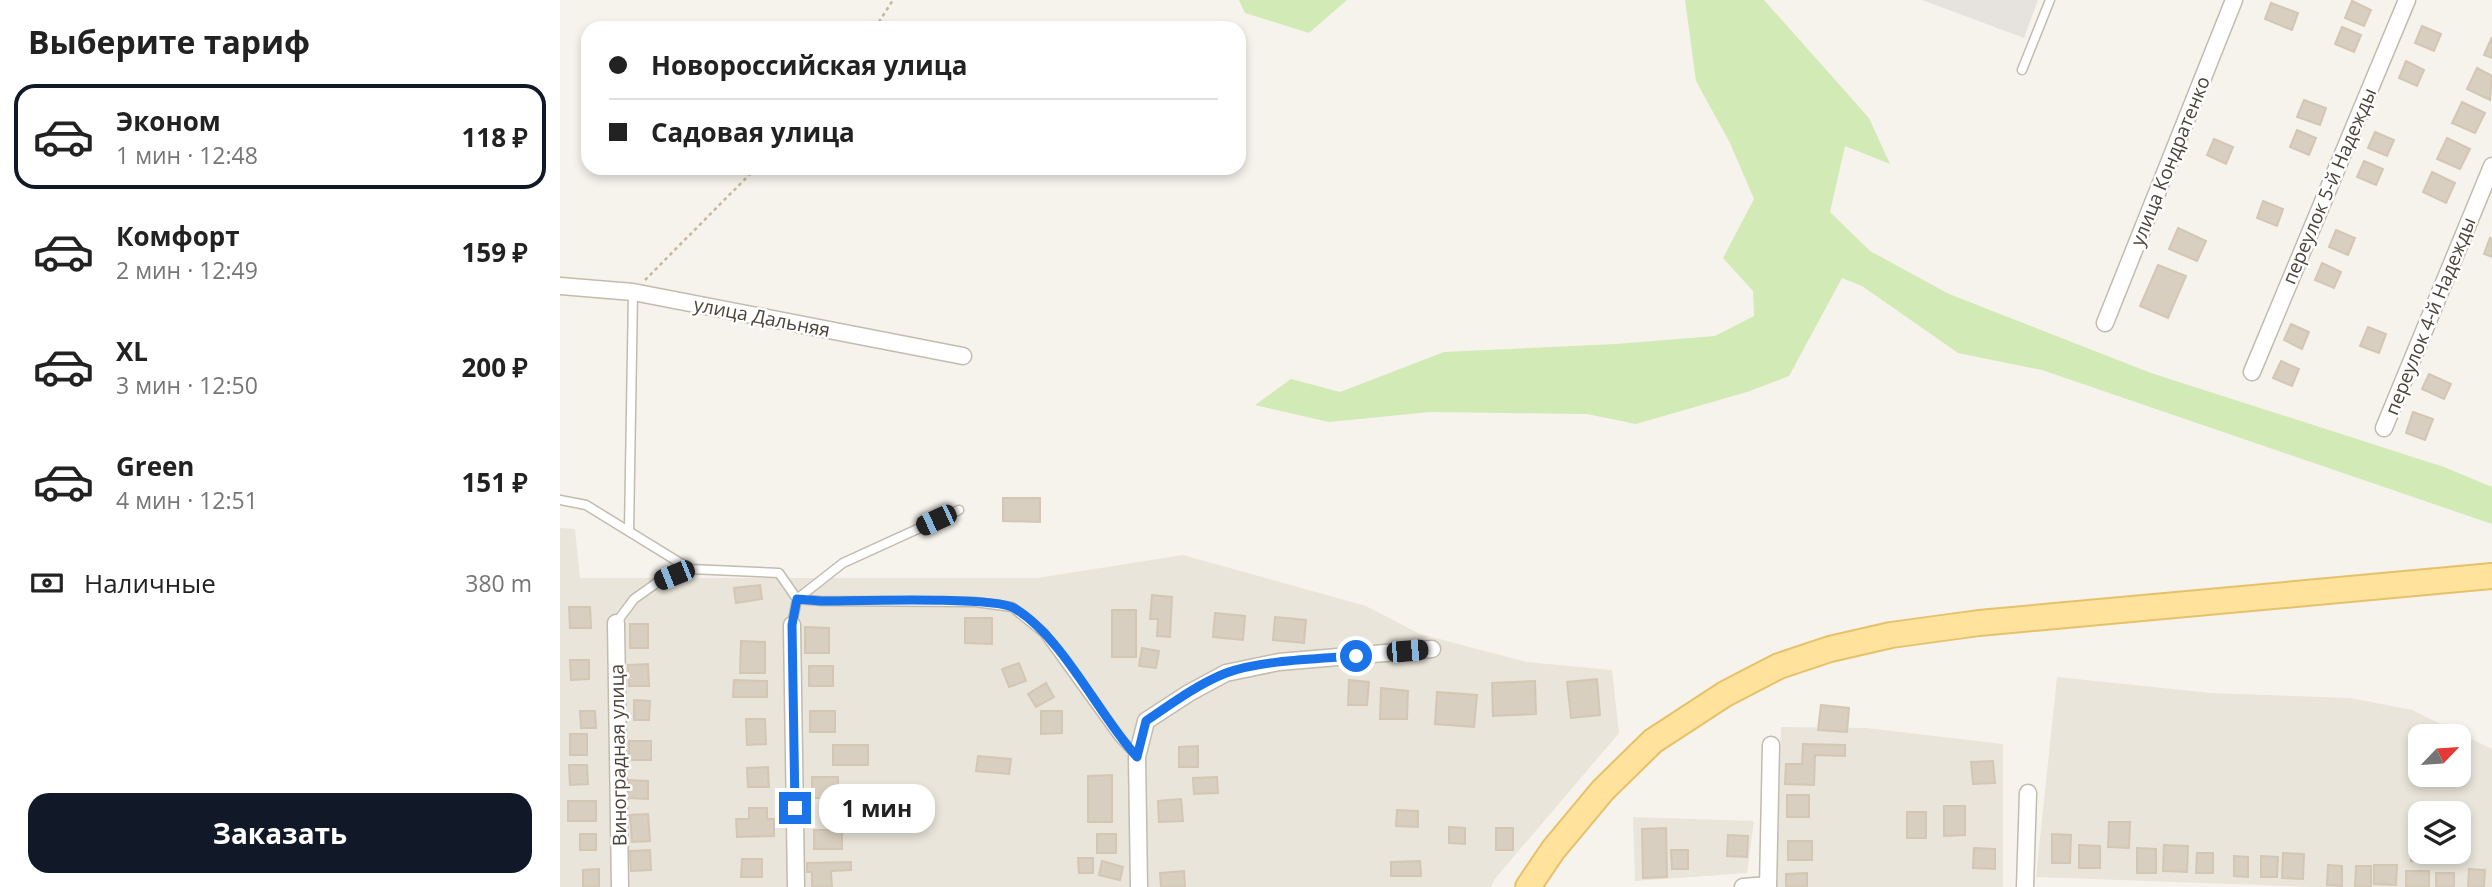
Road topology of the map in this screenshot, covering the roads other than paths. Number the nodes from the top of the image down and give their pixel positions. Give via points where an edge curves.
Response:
1 (2050, 0) edge
2 (2234, 0) edge
3 (2407, 0) edge
4 (2022, 70) dead end
5 (2492, 166) edge
6 (560, 286) edge
7 (633, 292) junction
8 (2105, 323) dead end
9 (963, 356) dead end
10 (2252, 372) dead end
11 (2384, 428) dead end
12 (560, 500) edge
13 (959, 510) dead end
14 (629, 531) junction
15 (690, 569) junction
16 (2492, 576) edge
17 (797, 599) junction
18 (616, 622) joint
19 (792, 625) joint
20 (1432, 649) dead end
21 (1771, 745) dead end
22 (1137, 757) junction
23 (2028, 793) dead end
24 (1768, 886) edge
25 (620, 887) edge
26 (796, 887) edge
27 (1139, 887) edge
28 (1528, 887) edge
29 (1743, 887) edge
30 (2025, 887) edge

1 - 4 lane
2 - 8 street, улица Кондратенко
3 - 10 street, переулок 5-й Надежды
5 - 11 street, переулок 4-й Надежды
6 - 7 street, улица Дальняя
7 - 9 street, улица Дальняя
7 - 14 lane
12 - 14 lane via 586,505
13 - 17 lane via 843,564
14 - 15 lane
15 - 17 lane via 779,573
15 - 18 lane via 658,582 634,599
16 - 28 main road via 1979,623 1830,649 1779,666 1725,694 1653,741 1603,790
17 - 19 lane
17 - 22 lane via 975,602 1012,607 1044,633
18 - 25 street, Виноградная улица
19 - 26 street
20 - 22 street via 1279,662 1226,673 1146,721
21 - 24 street
22 - 27 street
23 - 30 street
24 - 29 street

